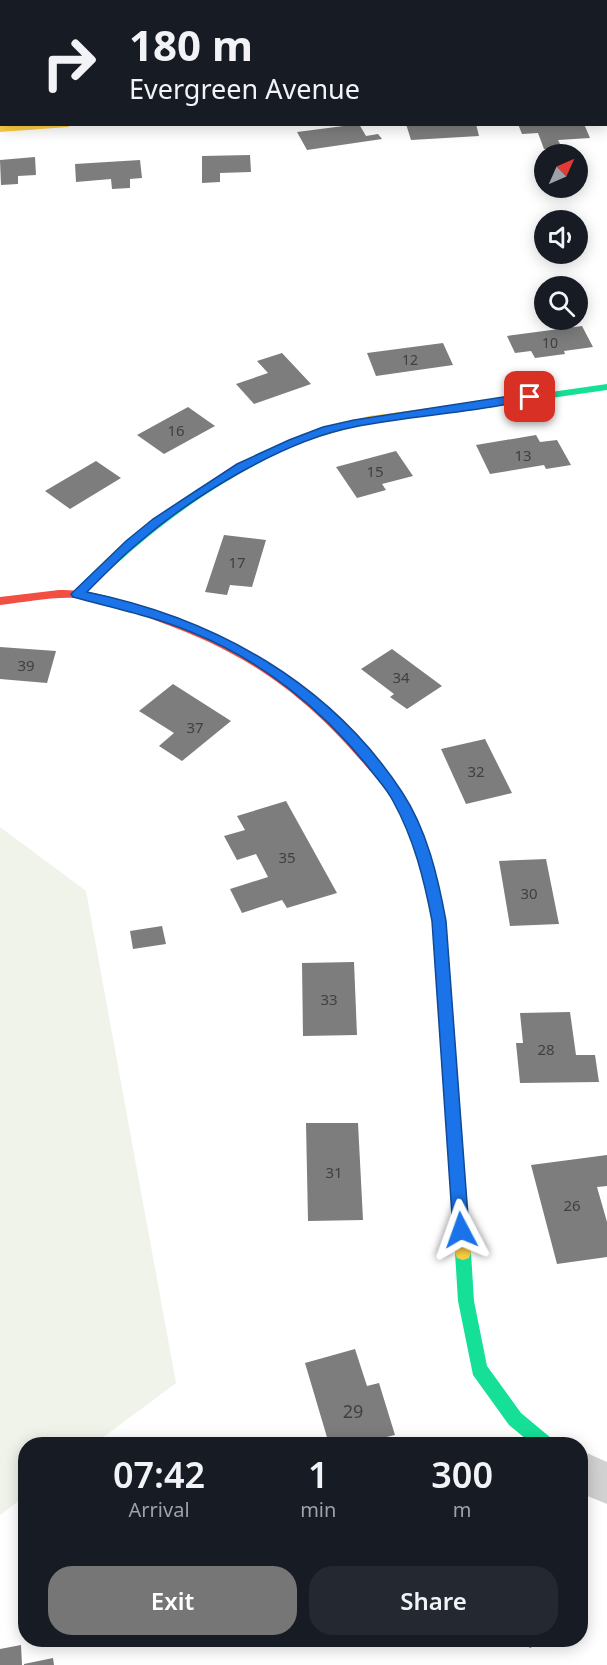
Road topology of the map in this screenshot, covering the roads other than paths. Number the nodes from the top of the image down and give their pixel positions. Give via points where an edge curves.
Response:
1 (41, 126) edge
2 (0, 129) edge
3 (607, 387) edge
4 (78, 594) junction
5 (0, 601) edge
6 (536, 1437) edge
7 (588, 1475) edge
8 (607, 1483) edge

1 - 2 street
3 - 4 street via 401,415 327,430 293,442 242,467 157,521
4 - 5 street
4 - 6 street via 196,629 267,666 297,687 348,734 398,796 430,876 439,921 466,1301 479,1369 515,1419
7 - 8 street

